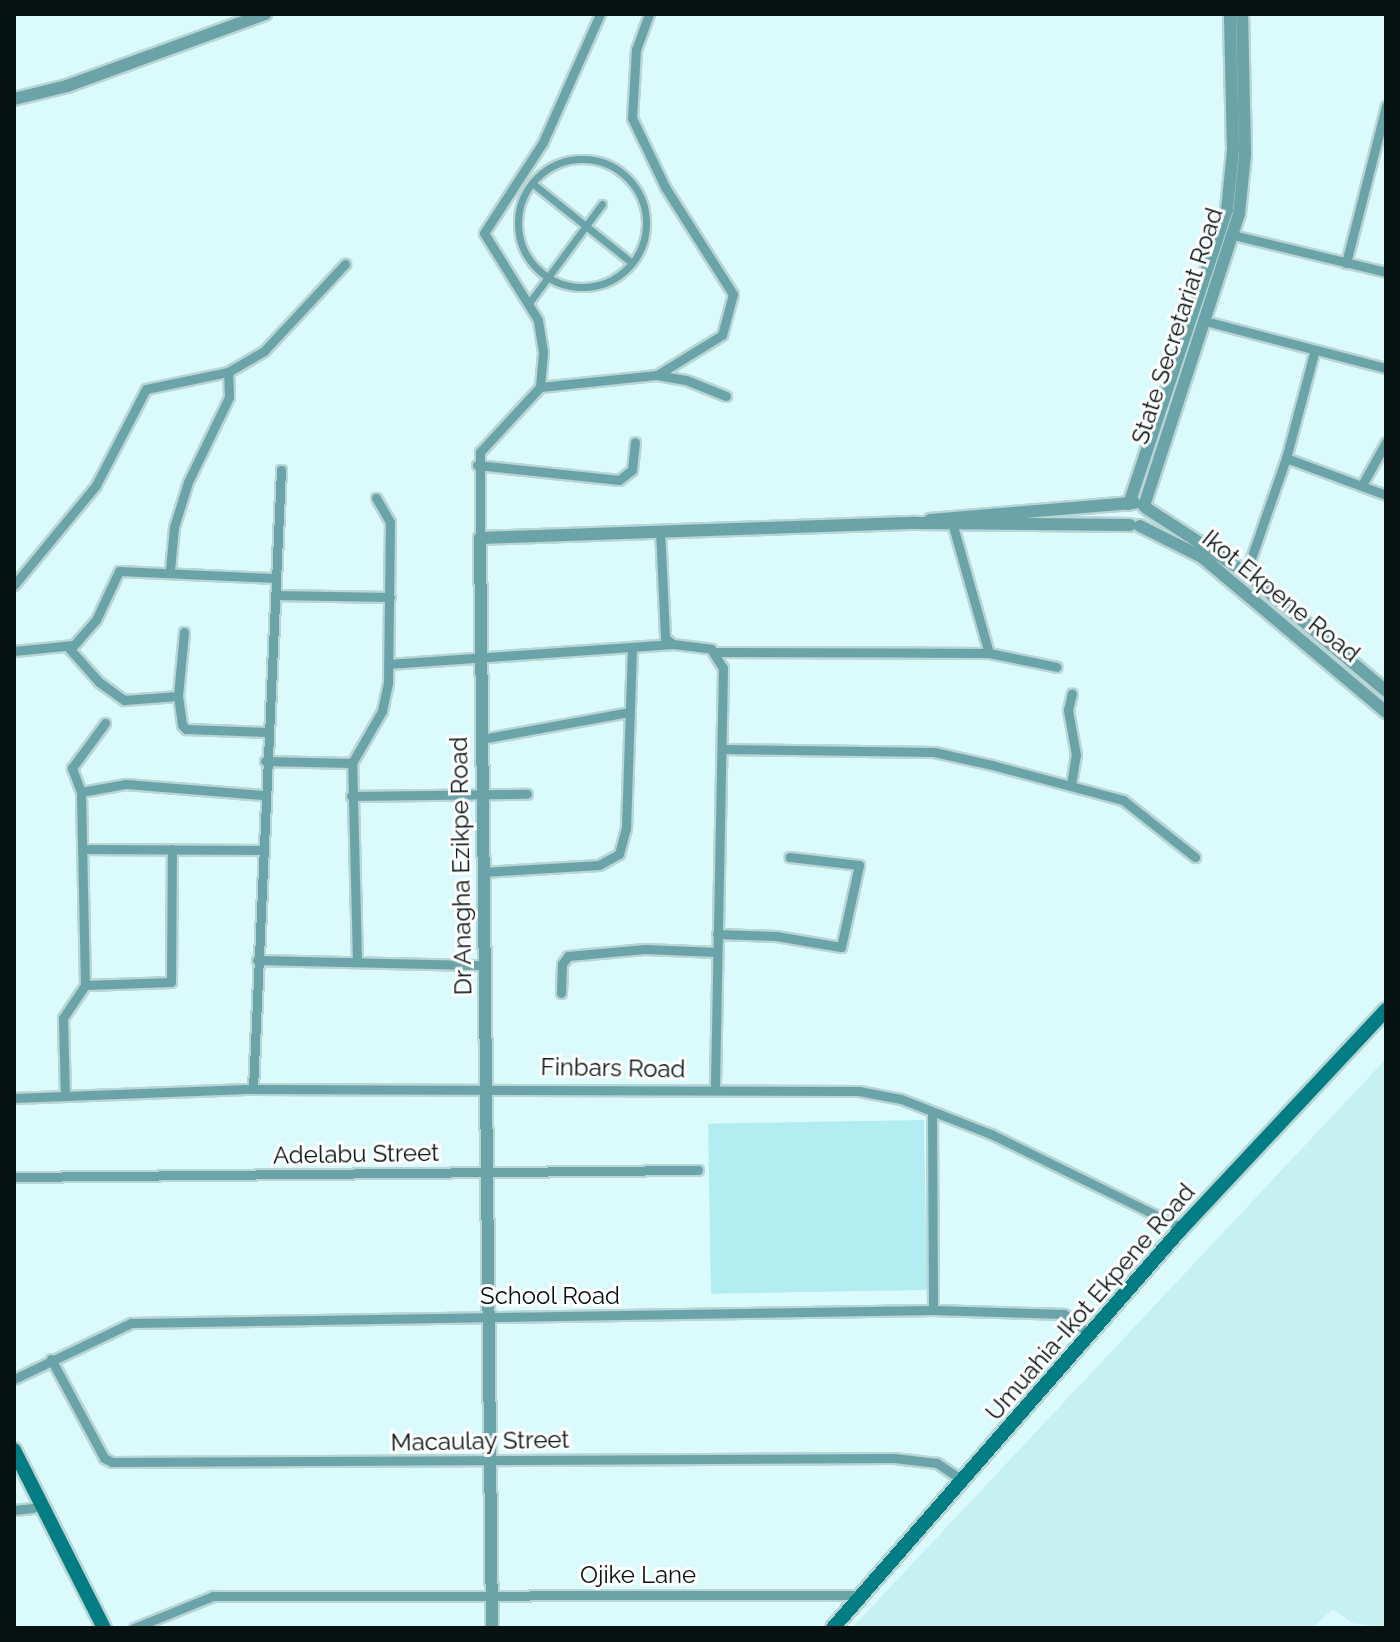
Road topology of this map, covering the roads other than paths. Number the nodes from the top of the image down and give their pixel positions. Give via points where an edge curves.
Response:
1 (265, 14) edge
2 (600, 14) edge
3 (649, 14) edge
4 (1230, 14) edge
5 (1242, 14) edge
6 (14, 99) edge
7 (1386, 106) edge
8 (532, 183) junction
9 (602, 204) dead end
10 (585, 226) junction
11 (1233, 235) junction
12 (631, 262) junction
13 (1346, 263) junction
14 (345, 264) dead end
15 (1386, 272) edge
16 (546, 280) junction
17 (529, 303) junction
18 (1205, 321) junction
19 (1314, 353) junction
20 (1386, 368) edge
21 (228, 372) junction
22 (657, 375) junction
23 (540, 387) junction
24 (726, 396) dead end
25 (635, 442) dead end
26 (1386, 442) edge
27 (1286, 458) junction
28 (477, 465) junction
29 (281, 470) dead end
30 (1362, 485) junction
31 (1386, 495) edge
32 (376, 498) dead end
33 (1128, 505) junction
34 (1145, 507) junction
35 (915, 523) junction
36 (953, 526) junction
37 (1135, 526) junction
38 (660, 530) junction
39 (480, 538) junction
40 (170, 570) junction
41 (1246, 573) junction
42 (276, 578) junction
43 (14, 585) edge
44 (275, 595) junction
45 (390, 597) junction
46 (184, 632) dead end
47 (667, 643) junction
48 (68, 647) junction
49 (632, 647) junction
50 (14, 651) edge
51 (716, 652) junction
52 (989, 653) junction
53 (480, 656) junction
54 (388, 664) junction
55 (1057, 667) dead end
56 (1386, 691) edge
57 (1072, 693) dead end
58 (178, 696) junction
59 (630, 712) junction
60 (1386, 712) edge
61 (105, 723) dead end
62 (267, 732) junction
63 (481, 739) junction
64 (723, 749) junction
65 (265, 761) junction
66 (352, 763) junction
67 (1071, 785) junction
68 (81, 792) junction
69 (482, 794) junction
70 (527, 794) dead end
71 (263, 795) junction
72 (351, 796) junction
73 (85, 849) junction
74 (172, 849) junction
75 (261, 850) junction
76 (789, 857) dead end
77 (1195, 857) dead end
78 (483, 872) junction
79 (717, 934) junction
80 (716, 952) junction
81 (257, 960) junction
82 (357, 961) junction
83 (485, 965) junction
84 (85, 985) junction
85 (561, 993) dead end
86 (1386, 1010) edge
87 (487, 1087) junction
88 (253, 1089) junction
89 (715, 1089) junction
90 (65, 1096) junction
91 (14, 1098) edge
92 (932, 1112) junction
93 (698, 1170) dead end
94 (486, 1172) junction
95 (14, 1177) edge
96 (1182, 1228) junction
97 (933, 1310) junction
98 (488, 1316) junction
99 (1091, 1335) junction
100 (51, 1359) junction
101 (14, 1379) edge
102 (14, 1450) edge
103 (490, 1461) junction
104 (14, 1470) edge
105 (964, 1481) junction
106 (33, 1508) junction
107 (14, 1510) edge
108 (492, 1595) junction
109 (863, 1595) junction
110 (94, 1628) edge
111 (104, 1628) edge
112 (134, 1628) edge
113 (492, 1628) edge
114 (833, 1628) edge

1 - 6 street via 67,86
2 - 17 street via 543,142 484,233
3 - 22 street via 636,49 632,118 665,187 733,294 722,335
4 - 33 street via 1233,150 1227,210
5 - 11 street, State Secretariat Road via 1245,154
7 - 13 street
8 - 10 street
8 - 12 street via 575,160 602,160 620,170 646,213 644,239
8 - 16 street via 519,208 518,236
9 - 10 street
10 - 12 street
10 - 16 street
11 - 13 street
11 - 18 street, State Secretariat Road
12 - 16 street via 610,279 585,287
13 - 15 street
14 - 21 street via 264,351
16 - 17 street
17 - 23 street via 543,352
18 - 19 street
18 - 34 street, State Secretariat Road
19 - 20 street
19 - 27 street
21 - 40 street via 229,397 188,482 174,527
21 - 43 street via 146,389 96,485
22 - 23 street
22 - 24 street
23 - 28 street via 488,440
25 - 28 street via 632,470 619,480
26 - 30 street
27 - 30 street
27 - 41 street
28 - 39 street
29 - 42 street
30 - 31 street
32 - 45 street via 390,522
33 - 34 street
33 - 35 street
33 - 37 street via 1123,515
34 - 37 street, State Secretariat Road via 1147,518
34 - 41 street
35 - 36 street, Ikot Ekpene Road
35 - 38 street
36 - 37 street, Ikot Ekpene Road
36 - 52 street
37 - 60 street, Ikot Ekpene Road via 1202,557
38 - 39 street
38 - 47 street
39 - 53 street, Dr Anagha Ezikpe Road
40 - 42 street
40 - 48 street via 119,571 96,620
41 - 56 street
42 - 44 street
44 - 45 street
44 - 62 street
45 - 54 street
46 - 58 street
47 - 49 street
47 - 51 street
48 - 50 street
48 - 58 street via 99,682 124,700
49 - 53 street
49 - 59 street
51 - 52 street
51 - 64 street via 723,668
52 - 55 street
53 - 54 street
53 - 63 street, Dr Anagha Ezikpe Road
54 - 66 street via 382,711
57 - 67 street via 1068,710 1076,755
58 - 62 street via 186,729
59 - 63 street
59 - 78 street via 626,828 619,854 599,865
61 - 68 street via 72,768
62 - 65 street
63 - 69 street, Dr Anagha Ezikpe Road
64 - 67 street via 934,752
64 - 79 street
65 - 66 street
65 - 71 street
66 - 72 street
67 - 77 street via 1123,800
68 - 71 street via 126,784
68 - 73 street
69 - 70 street
69 - 72 street
69 - 78 street, Dr Anagha Ezikpe Road
71 - 75 street
72 - 82 street
73 - 74 street
73 - 84 street
74 - 75 street
74 - 84 street via 171,982
75 - 81 street
76 - 79 street via 859,865 841,947 776,936
78 - 83 street, Dr Anagha Ezikpe Road
79 - 80 street
80 - 85 street via 645,949 568,956 562,964
80 - 89 street
81 - 82 street
81 - 88 street
82 - 83 street
83 - 87 street, Dr Anagha Ezikpe Road
84 - 90 street via 63,1018
86 - 96 main road, Umuahia-Ikot Ekpene Road
87 - 88 street, Finbars Road
87 - 89 street, Finbars Road
87 - 94 street, Dr Anagha Ezikpe Road
88 - 90 street, Finbars Road
89 - 92 street, Finbars Road via 859,1091
90 - 91 street, Finbars Road
92 - 96 street, Finbars Road via 991,1134
92 - 97 street
93 - 94 street, Adelabu Street
94 - 95 street, Adelabu Street
94 - 98 street, Dr Anagha Ezikpe Road
96 - 99 main road, Umuahia-Ikot Ekpene Road
97 - 98 street, School Road
97 - 99 street, School Road via 1064,1314
98 - 100 street, School Road via 131,1323
98 - 103 street, Dr Anagha Ezikpe Road
99 - 105 main road, Umuahia-Ikot Ekpene Road
100 - 101 street, School Road
100 - 103 street, Macaulay Street via 108,1461
102 - 111 main road
103 - 105 street, Macaulay Street via 894,1458 937,1463
103 - 108 street, Dr Anagha Ezikpe Road
104 - 106 main road
105 - 109 main road, Umuahia-Ikot Ekpene Road
106 - 107 street
106 - 110 main road
108 - 109 street, Ojike Lane
108 - 112 street, Ojike Lane via 213,1596
108 - 113 street, Dr Anagha Ezikpe Road
109 - 114 main road, Umuahia-Ikot Ekpene Road

